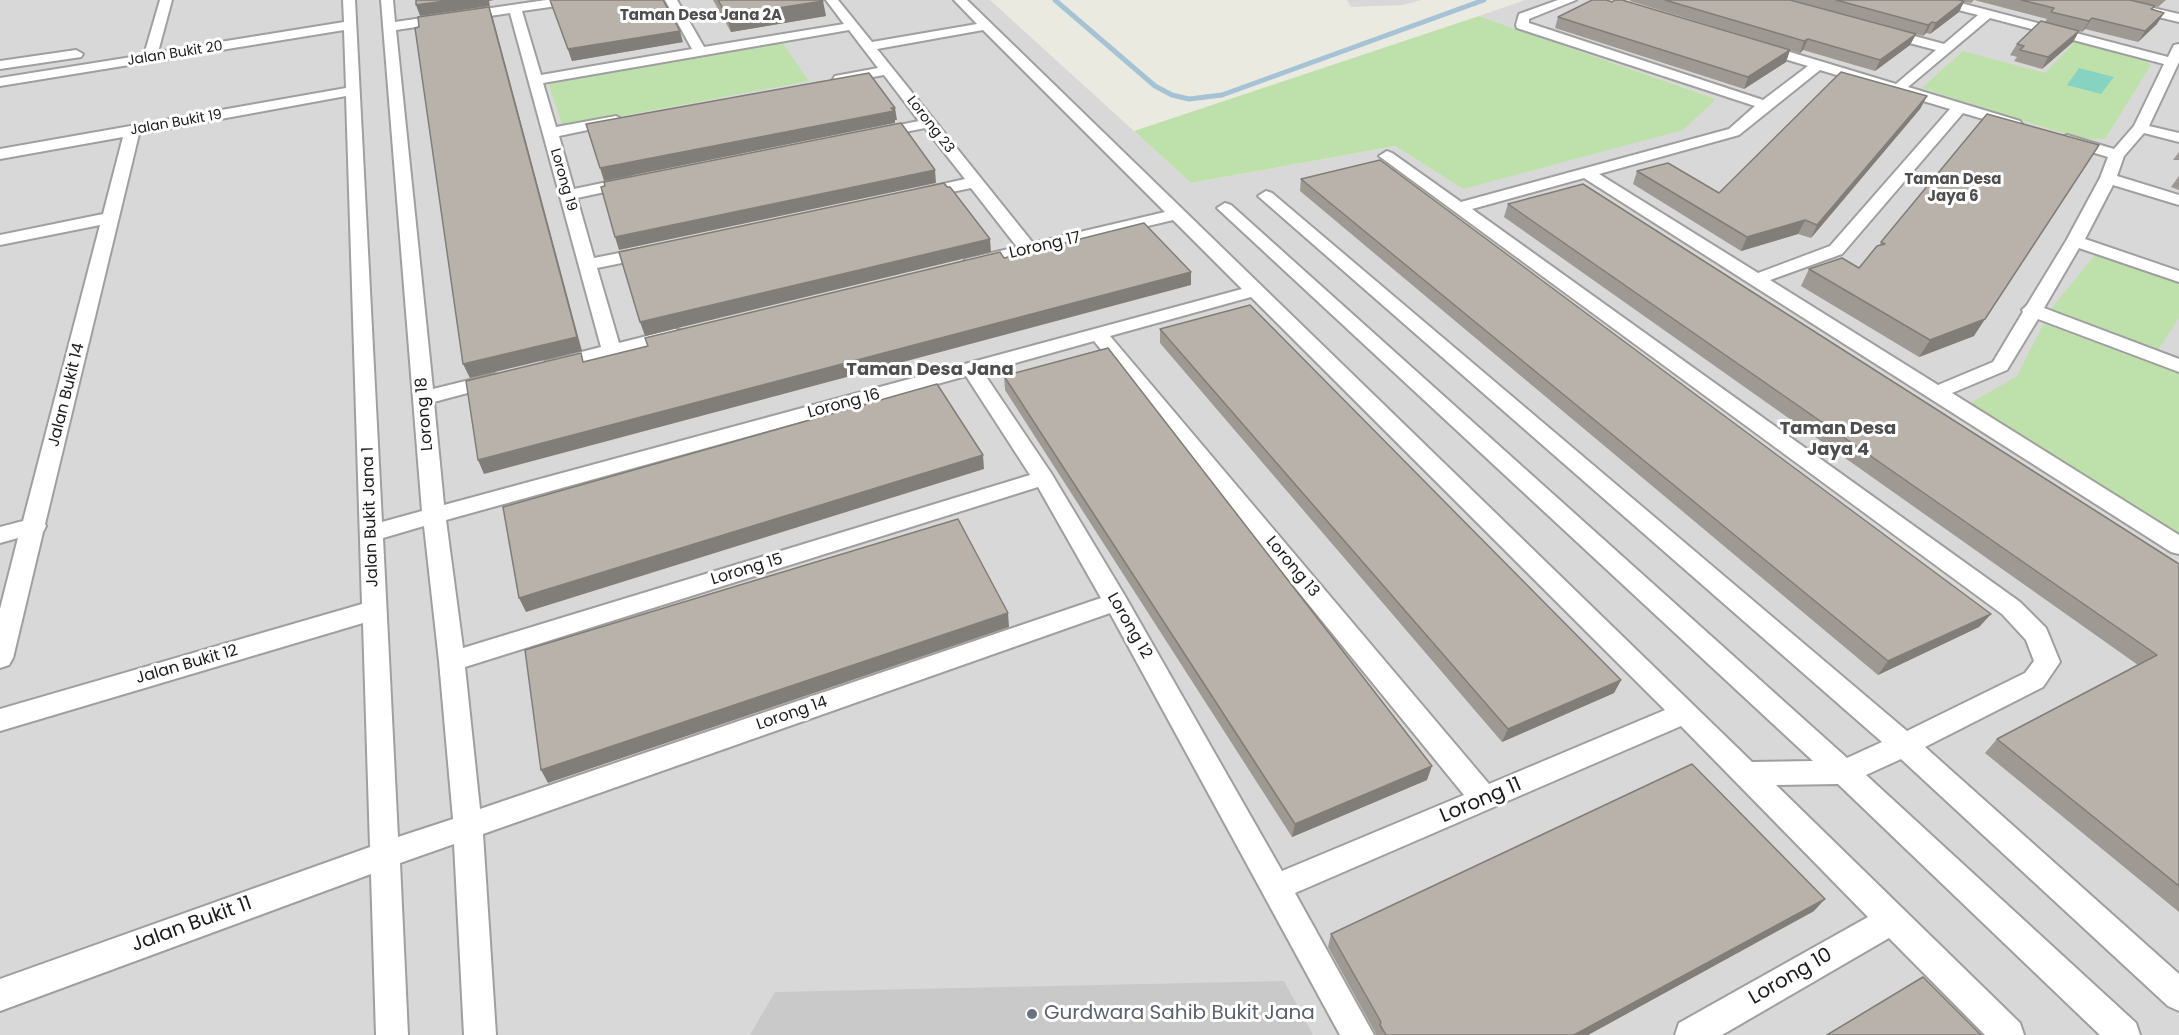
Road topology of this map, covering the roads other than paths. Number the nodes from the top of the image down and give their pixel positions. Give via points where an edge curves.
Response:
1 (166, 0) edge
2 (349, 0) edge
3 (387, 0) edge
4 (570, 0) edge
5 (671, 0) edge
6 (832, 0) edge
7 (960, 0) edge
8 (1570, 0) edge
9 (1935, 0) edge
10 (2104, 0) edge
11 (515, 8) junction
12 (1987, 14) junction
13 (2179, 18) edge
14 (350, 25) junction
15 (852, 26) junction
16 (986, 26) junction
17 (390, 27) junction
18 (1868, 27) edge
19 (1751, 44) edge
20 (869, 46) junction
21 (1945, 48) junction
22 (89, 52) dead end
23 (701, 52) junction
24 (2175, 55) edge
25 (150, 57) junction
26 (1819, 64) junction
27 (0, 65) edge
28 (887, 70) junction
29 (536, 80) junction
30 (829, 81) edge
31 (0, 82) edge
32 (1899, 88) junction
33 (353, 91) junction
34 (1765, 105) junction
35 (1960, 107) junction
36 (631, 118) edge
37 (929, 123) junction
38 (2027, 127) edge
39 (2141, 128) junction
40 (132, 130) junction
41 (550, 133) junction
42 (2049, 134) edge
43 (859, 137) edge
44 (2179, 138) edge
45 (0, 154) edge
46 (2117, 155) junction
47 (1387, 156) dead end
48 (1587, 173) junction
49 (649, 178) edge
50 (2108, 178) junction
51 (975, 182) junction
52 (568, 195) junction
53 (1266, 196) dead end
54 (907, 197) edge
55 (2179, 200) edge
56 (1225, 208) dead end
57 (1458, 208) junction
58 (1177, 214) junction
59 (110, 218) junction
60 (0, 240) edge
61 (2075, 241) junction
62 (667, 248) edge
63 (1028, 249) junction
64 (587, 266) junction
65 (959, 266) edge
66 (2179, 277) edge
67 (1755, 280) junction
68 (1254, 291) junction
69 (2031, 310) junction
70 (693, 331) edge
71 (1099, 335) junction
72 (612, 351) junction
73 (2179, 366) edge
74 (534, 370) edge
75 (972, 370) junction
76 (512, 376) edge
77 (1935, 393) junction
78 (423, 398) junction
79 (1042, 478) junction
80 (434, 515) junction
81 (35, 526) junction
82 (371, 532) junction
83 (0, 535) edge
84 (2179, 546) edge
85 (1116, 602) junction
86 (374, 610) junction
87 (0, 658) edge
88 (452, 661) junction
89 (1685, 713) junction
90 (0, 720) edge
91 (1904, 745) junction
92 (1844, 772) junction
93 (1745, 774) junction
94 (1485, 800) junction
95 (468, 827) junction
96 (385, 855) junction
97 (1277, 887) junction
98 (1891, 920) junction
99 (0, 995) edge
100 (2179, 995) edge
101 (392, 1035) edge
102 (480, 1035) edge
103 (1358, 1035) edge
104 (1691, 1035) edge
105 (2008, 1035) edge
106 (2124, 1035) edge

1 - 25 street via 150,43
2 - 14 street, Jalan Bukit Jana 1
3 - 17 street, Lorong 18
4 - 11 street
5 - 23 street
6 - 15 street, Lorong 23
7 - 16 street
8 - 34 street via 1523,17 1522,25
9 - 12 street
10 - 13 street
11 - 17 street
11 - 29 street, Lorong 19
12 - 21 street
12 - 24 street
14 - 25 street, Jalan Bukit 20
14 - 33 street, Jalan Bukit Jana 1
15 - 20 street, Lorong 23
15 - 23 street
16 - 20 street
16 - 58 street
17 - 78 street, Lorong 18
18 - 21 street
19 - 26 street
20 - 28 street, Lorong 23
21 - 32 street
22 - 27 street
23 - 29 street
24 - 39 street
25 - 31 street, Jalan Bukit 20
26 - 32 street
26 - 34 street
28 - 30 street
28 - 37 street, Lorong 23
29 - 41 street, Lorong 19
32 - 35 street
33 - 40 street, Jalan Bukit 19
33 - 82 street, Jalan Bukit Jana 1
34 - 48 street via 1734,132
35 - 38 street
35 - 67 street via 1836,250
36 - 41 street
37 - 43 street
37 - 51 street, Lorong 23
39 - 44 street
39 - 46 street
40 - 45 street, Jalan Bukit 19
40 - 59 street, Jalan Bukit 14
41 - 52 street, Lorong 19
42 - 46 street
46 - 50 street
47 - 57 street
48 - 57 street
48 - 67 street
49 - 52 street
50 - 55 street
50 - 61 street
51 - 54 street
51 - 63 street, Lorong 23
52 - 64 street, Lorong 19
53 - 91 street
56 - 92 street
57 - 91 street via 2011,608 2037,635 2047,662 2034,680
58 - 63 street, Lorong 17
58 - 68 street
59 - 60 street
59 - 81 street, Jalan Bukit 14
61 - 66 street
61 - 69 street
62 - 64 street
63 - 65 street, Lorong 17
64 - 72 street, Lorong 19
67 - 77 street
68 - 71 street, Lorong 16
68 - 89 street
69 - 73 street
69 - 77 street via 2000,366
70 - 72 street
71 - 75 street, Lorong 16
71 - 94 street, Lorong 13
72 - 74 street
75 - 79 street, Lorong 12
75 - 80 street, Lorong 16
76 - 78 street
77 - 84 street
78 - 80 street, Lorong 18
79 - 85 street, Lorong 12
79 - 88 street, Lorong 15
80 - 82 street, Lorong 16
80 - 88 street, Lorong 18
81 - 83 street
81 - 87 street, Jalan Bukit 14
82 - 86 street, Jalan Bukit Jana 1
85 - 95 street, Lorong 14
85 - 97 street, Lorong 12
86 - 90 street, Jalan Bukit 12
86 - 96 street, Jalan Bukit Jana 1
88 - 95 street, Lorong 18
89 - 93 street
89 - 94 street, Lorong 11
91 - 92 street
91 - 100 street
92 - 93 street
92 - 106 street
93 - 98 street
94 - 97 street, Lorong 11
95 - 96 street, Lorong 14
95 - 102 street, Lorong 18
96 - 99 street, Jalan Bukit 11
96 - 101 street, Jalan Bukit Jana 1
97 - 103 street, Lorong 12
98 - 104 street, Lorong 10
98 - 105 street

